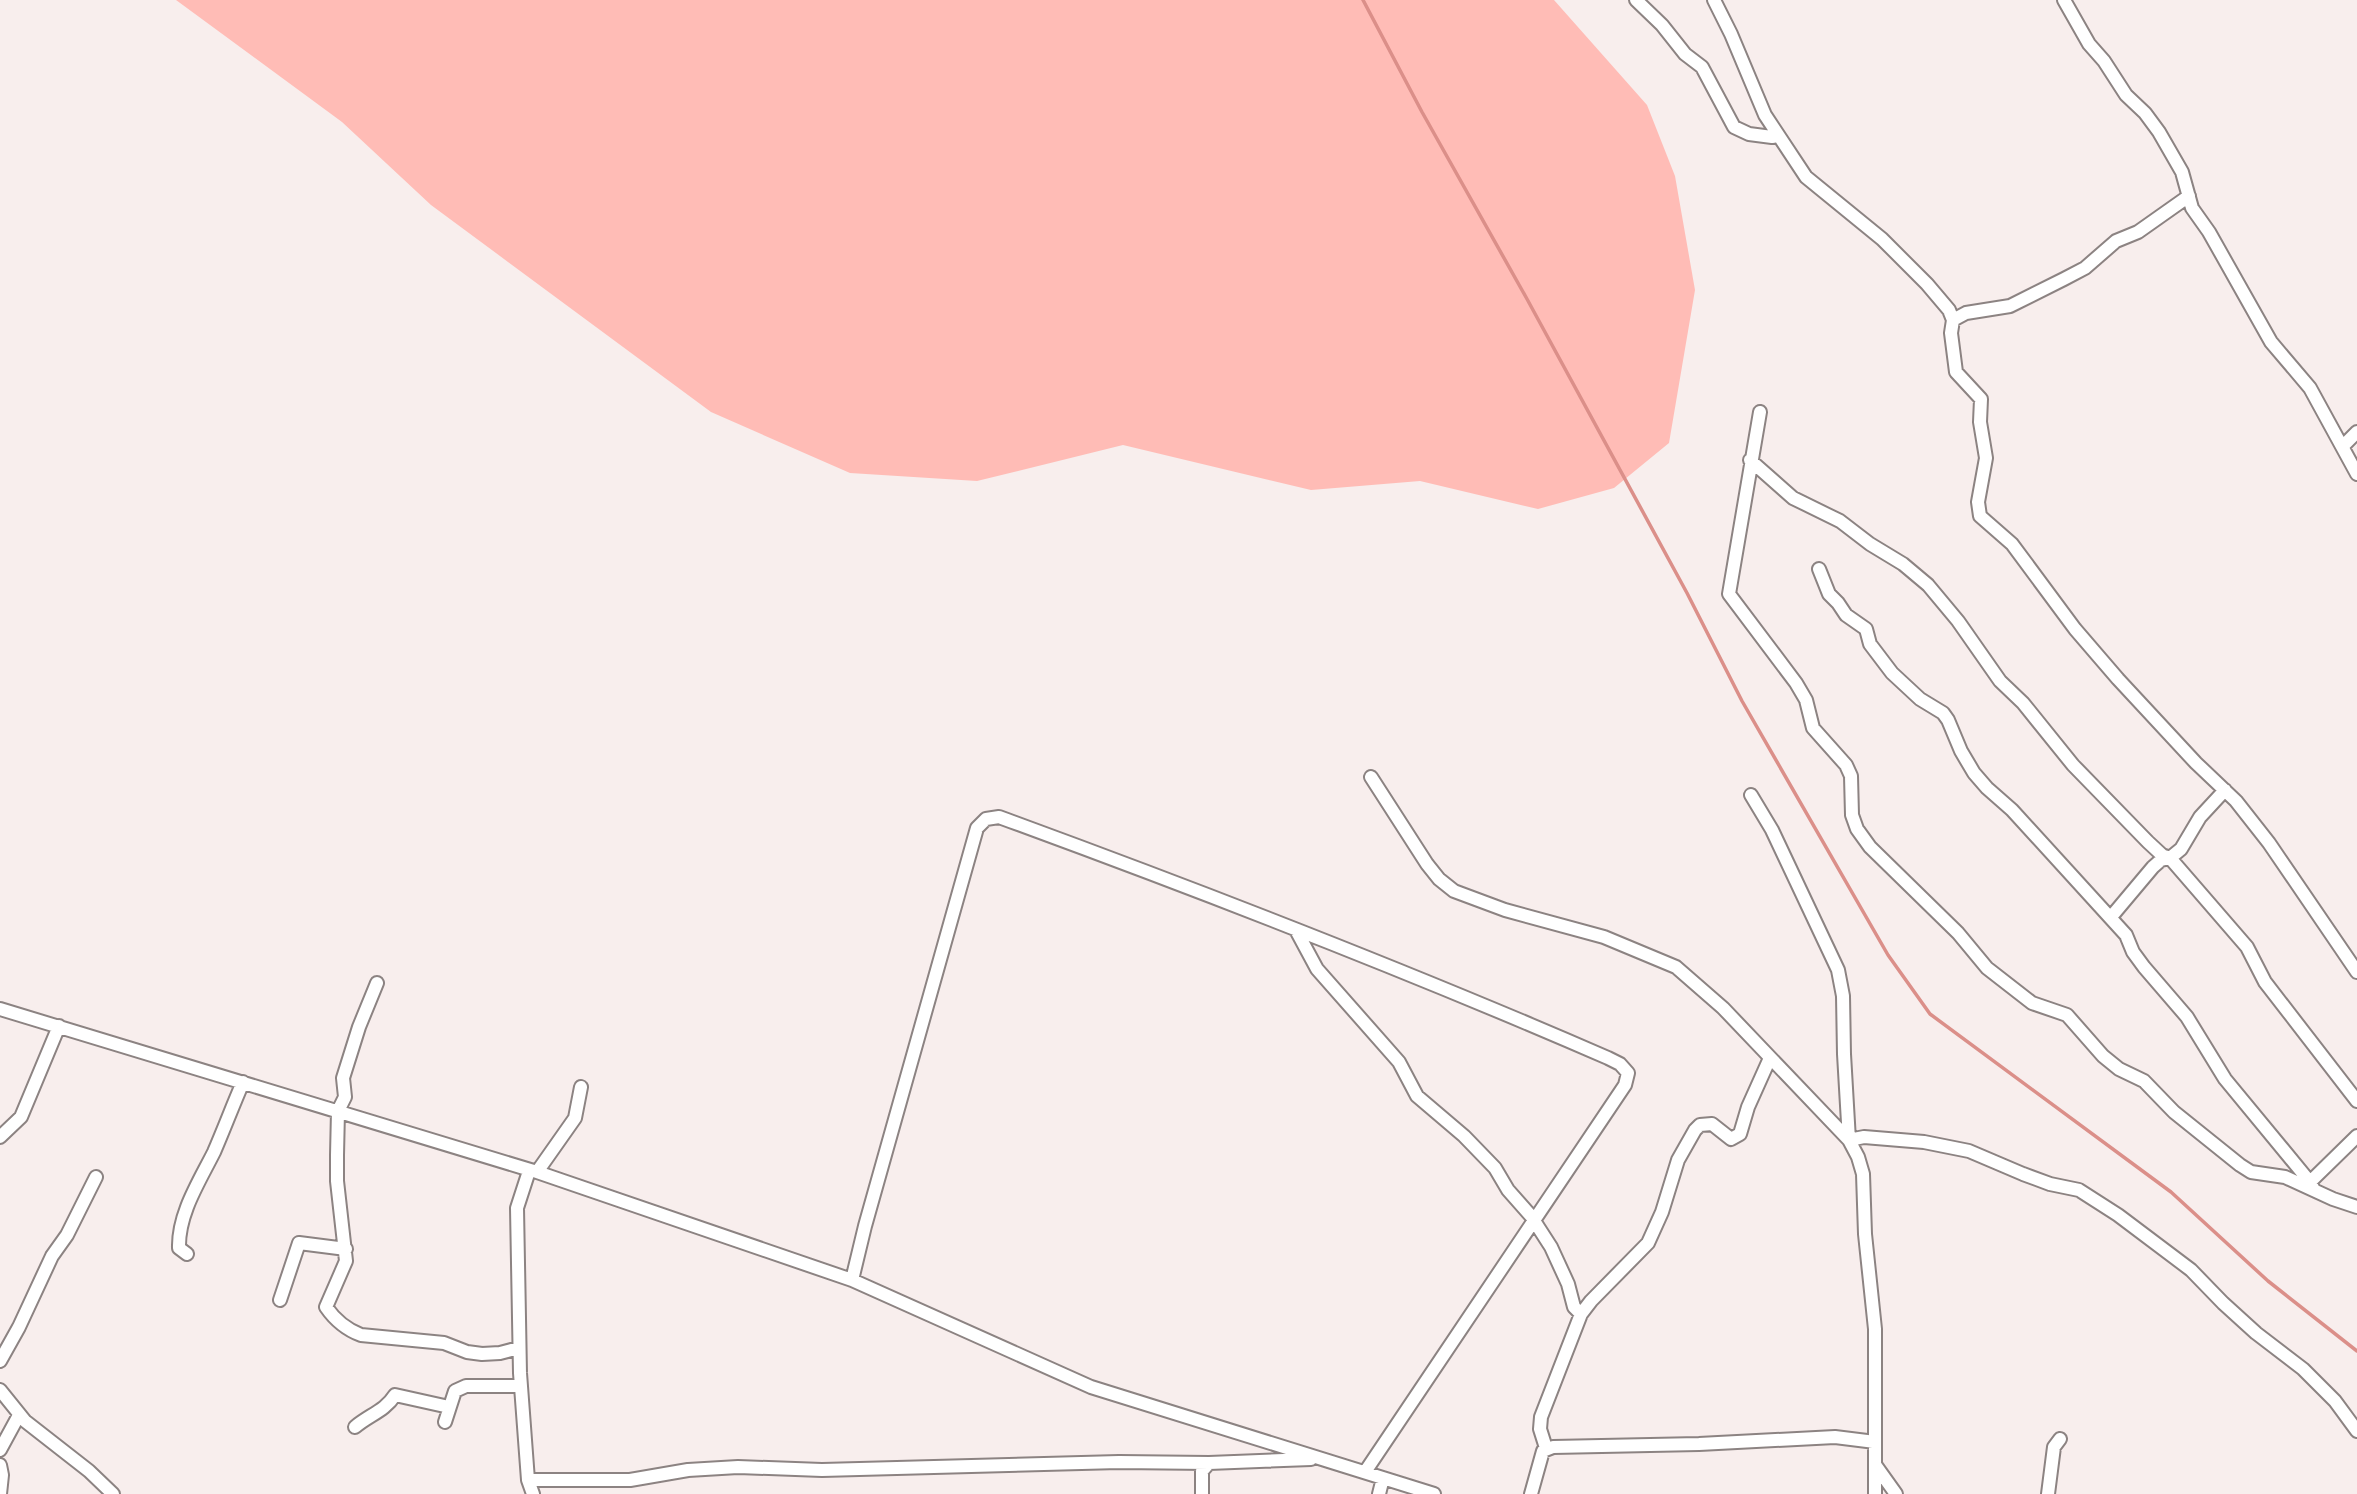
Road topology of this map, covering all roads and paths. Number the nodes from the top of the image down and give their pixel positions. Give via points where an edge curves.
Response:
1 (1636, 0) edge
2 (1714, 0) edge
3 (2063, 0) edge
4 (1778, 136) junction
5 (2189, 196) junction
6 (1953, 320) junction
7 (1760, 412) dead end
8 (2357, 432) edge
9 (2343, 446) junction
10 (1751, 460) junction
11 (2357, 474) edge
12 (1819, 569) dead end
13 (1371, 777) dead end
14 (2225, 790) junction
15 (1751, 795) dead end
16 (2170, 858) junction
17 (2111, 917) junction
18 (1296, 930) junction
19 (2357, 972) edge
20 (377, 983) dead end
21 (0, 1009) edge
22 (59, 1026) junction
23 (1770, 1058) junction
24 (243, 1082) junction
25 (581, 1087) dead end
26 (2357, 1101) edge
27 (338, 1111) junction
28 (2357, 1136) edge
29 (0, 1138) edge
30 (1849, 1140) junction
31 (533, 1172) junction
32 (96, 1177) dead end
33 (2312, 1185) junction
34 (2357, 1207) edge
35 (1534, 1221) junction
36 (346, 1250) junction
37 (187, 1254) dead end
38 (852, 1280) junction
39 (280, 1300) dead end
40 (1581, 1314) junction
41 (519, 1349) junction
42 (0, 1361) edge
43 (521, 1387) junction
44 (0, 1390) edge
45 (449, 1407) junction
46 (19, 1415) junction
47 (445, 1422) dead end
48 (355, 1427) dead end
49 (2357, 1431) edge
50 (2060, 1439) dead end
51 (1875, 1442) junction
52 (1546, 1448) junction
53 (0, 1450) edge
54 (1320, 1459) junction
55 (1209, 1463) junction
56 (0, 1465) edge
57 (1876, 1466) junction
58 (1365, 1472) junction
59 (1383, 1478) junction
60 (528, 1480) junction
61 (1, 1494) edge
62 (113, 1494) edge
63 (533, 1494) edge
64 (1202, 1494) edge
65 (1379, 1494) edge
66 (1434, 1494) edge
67 (1531, 1494) edge
68 (1875, 1494) edge
69 (1896, 1494) edge
70 (2048, 1494) edge

1 - 4 street via 1702,67 1734,127 1749,134
2 - 4 street
3 - 5 street via 2126,95 2159,132 2182,172
4 - 6 street via 1806,177 1882,239 1927,284
5 - 6 street via 2063,279 2010,306 1966,313
5 - 9 street via 2271,342 2310,388
6 - 14 street via 1954,365 1983,405 1980,422 1986,467 1978,502 1980,516 2012,544 2092,649
7 - 10 street
8 - 9 street
9 - 11 street
10 - 16 street via 1793,498 1840,521 1928,585 2000,681 2073,765 2148,842
10 - 33 street via 1729,594 1796,683 1813,728 1846,765 1852,784 1852,815 1870,847 1987,968 2032,1003 2067,1015 2103,1056 2144,1081 2212,1145 2251,1171
12 - 17 street via 1829,594 1846,615 1866,628 1877,656 1920,699 1943,713 1973,773
13 - 23 street via 1427,864 1454,891 1604,937 1676,967 1704,989
14 - 16 street
14 - 19 street via 2269,843
15 - 30 street via 1838,970
16 - 17 street via 2153,867
16 - 26 street via 2247,947 2273,993
17 - 33 street via 2144,967 2187,1017 2225,1079
18 - 35 street via 1317,969 1399,1062 1417,1096 1486,1156
18 - 35 street via 1608,1058 1628,1073 1625,1085
18 - 38 street via 999,817 986,819 973,839
20 - 27 street via 343,1077 345,1097
21 - 22 street
22 - 24 street
22 - 29 street via 21,1117
23 - 30 street
23 - 40 street via 1740,1134 1731,1139 1712,1124 1695,1129 1678,1160 1648,1243
24 - 27 street
24 - 37 street via 188,1206 179,1235 180,1248
25 - 31 street via 575,1118
27 - 31 street
27 - 36 street via 337,1181
28 - 33 street
30 - 49 street via 1924,1142 1969,1151 2050,1184 2079,1190 2192,1270 2222,1303 2303,1369
30 - 51 street via 1858,1157 1864,1193 1875,1329
31 - 38 street
31 - 41 street via 517,1208
32 - 42 street
33 - 34 street
35 - 40 street
35 - 58 street
36 - 39 street via 299,1243
36 - 41 street via 344,1268 326,1307 351,1331 444,1343 482,1354
38 - 54 street via 1091,1387
40 - 52 street via 1541,1417
41 - 43 street
43 - 45 street via 466,1386 455,1391
43 - 60 street
44 - 46 street
45 - 47 street
45 - 48 street via 395,1395 386,1408
46 - 53 street
46 - 62 street
50 - 70 street via 2054,1447
51 - 52 street via 1835,1437
51 - 57 street
52 - 67 street
54 - 55 street
54 - 58 street
55 - 60 street via 822,1470 738,1467 603,1482
55 - 64 street via 1202,1471
56 - 61 street
57 - 68 street
57 - 69 street
58 - 59 street
59 - 65 street
59 - 66 street
60 - 63 street

